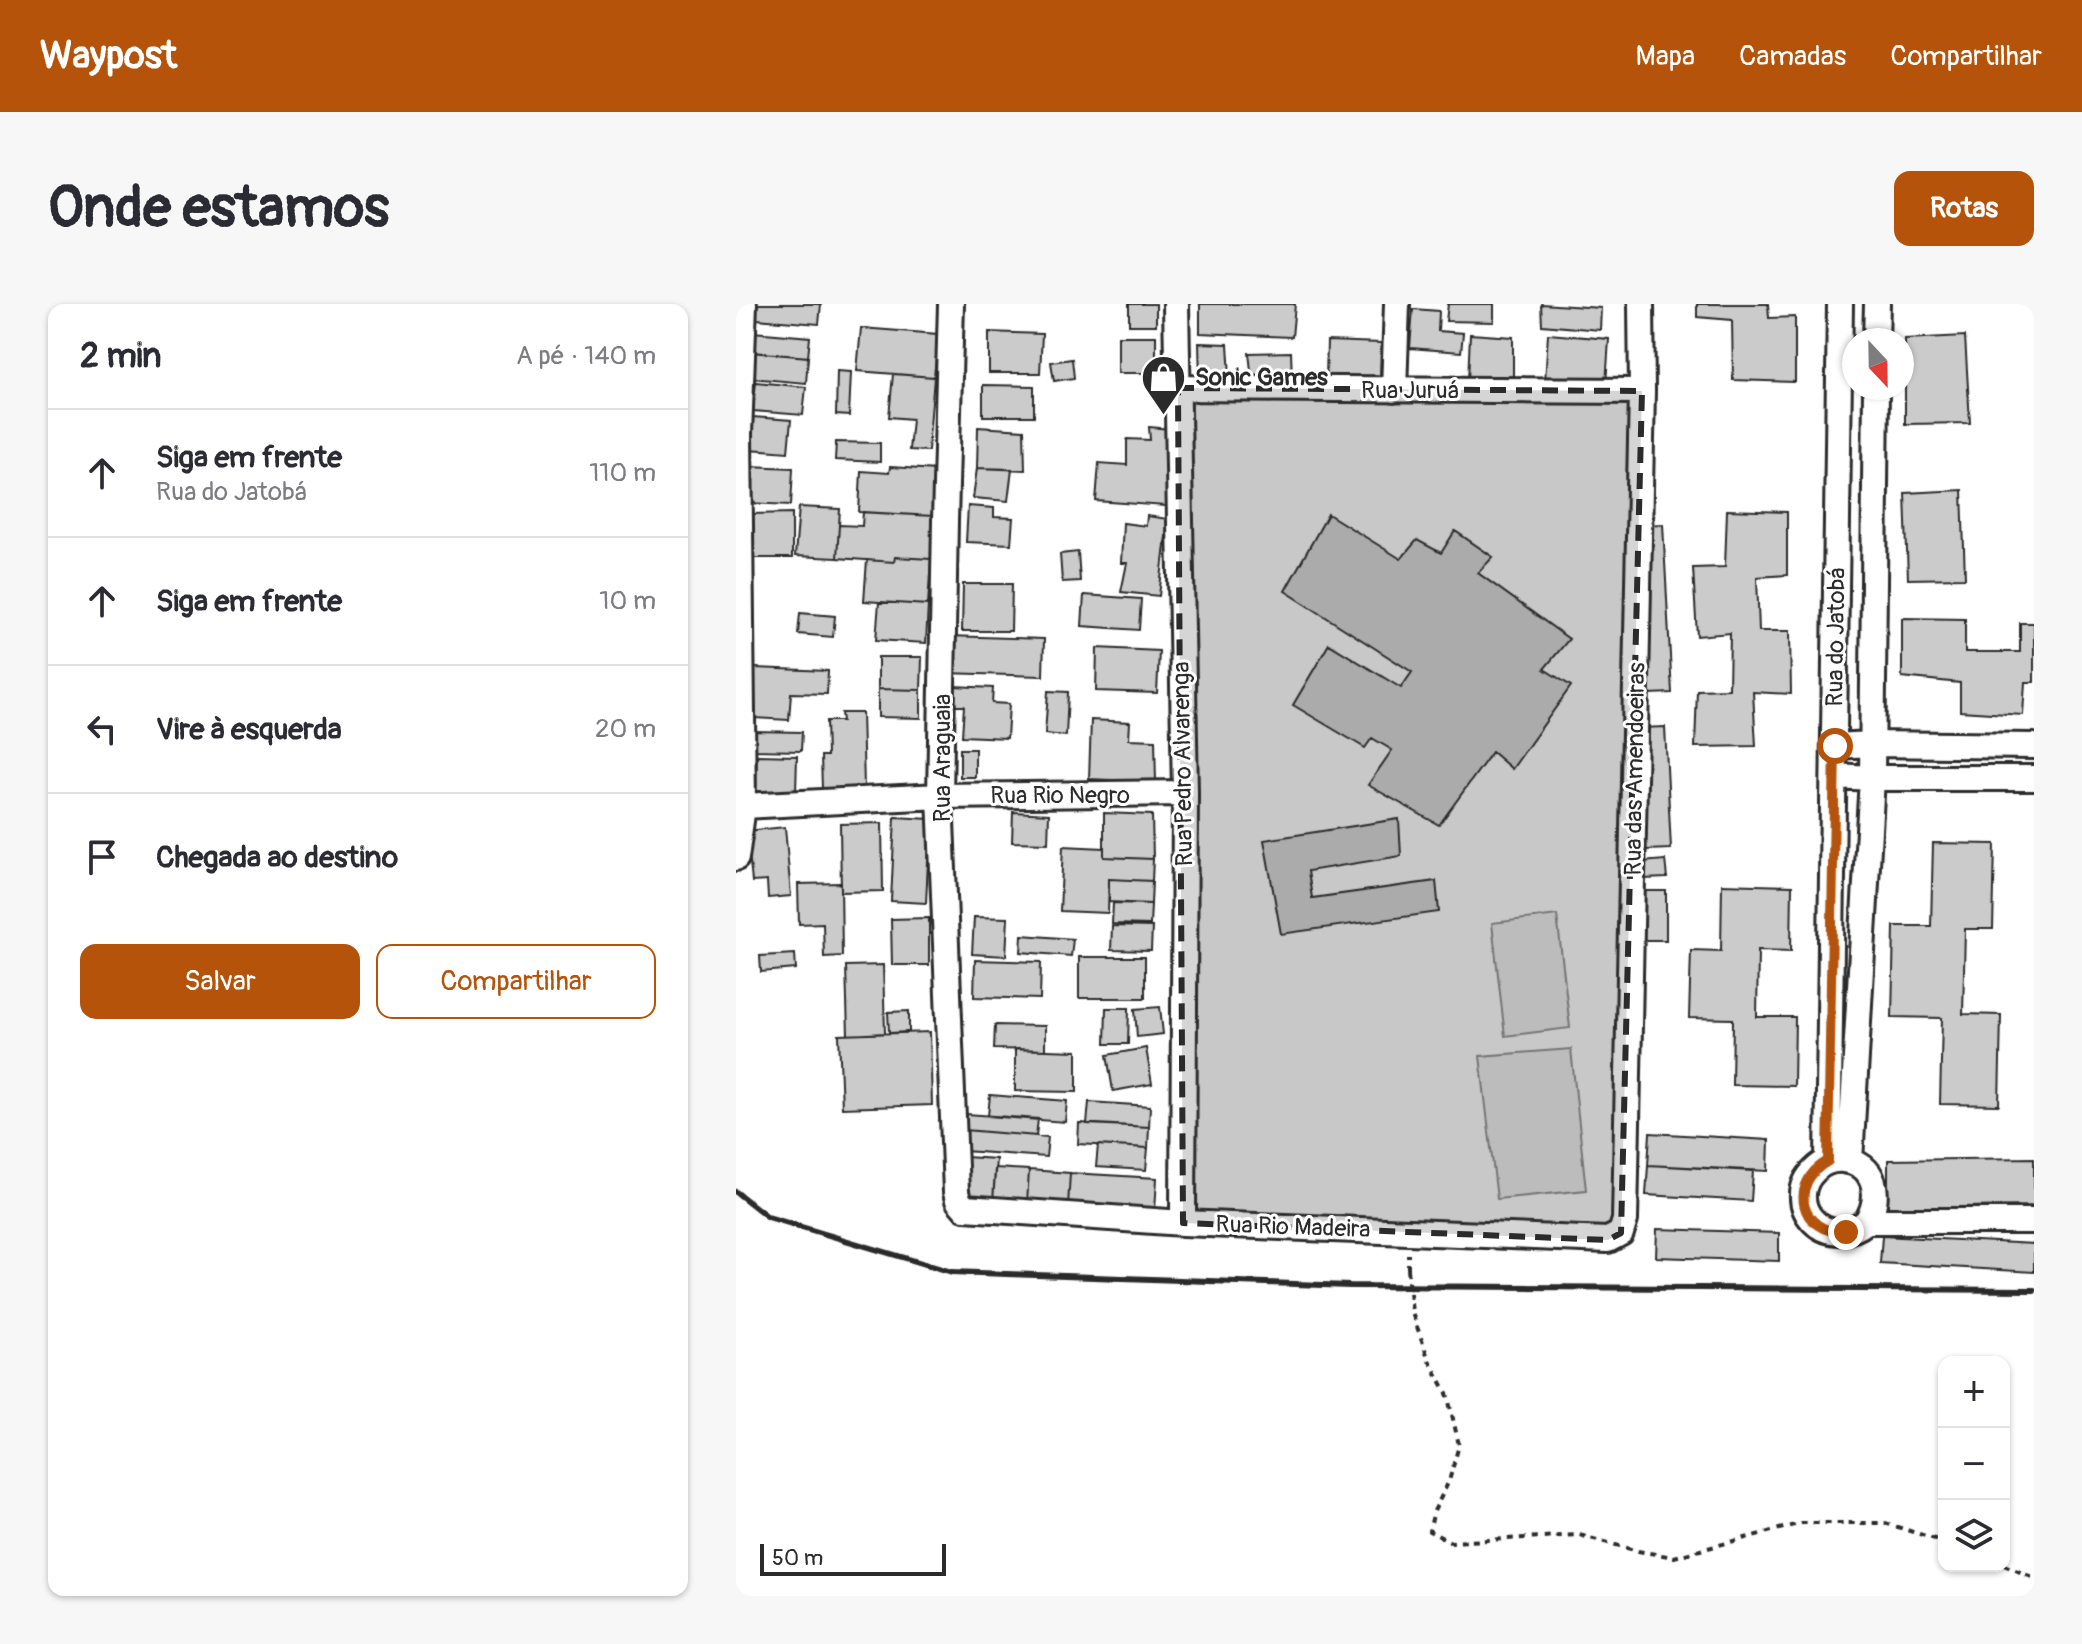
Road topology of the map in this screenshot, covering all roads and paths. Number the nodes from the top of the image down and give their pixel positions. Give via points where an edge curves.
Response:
1 (744, 304) edge
2 (951, 304) edge
3 (1176, 304) edge
4 (1397, 304) edge
5 (1641, 304) edge
6 (1840, 304) edge
7 (1877, 304) edge
8 (1876, 328) edge
9 (1178, 388) junction
10 (1394, 390) junction
11 (1642, 391) junction
12 (1876, 400) edge
13 (1871, 744) junction
14 (1835, 746) junction
15 (2034, 746) edge
16 (1835, 776) junction
17 (1872, 778) junction
18 (2034, 778) edge
19 (1185, 793) junction
20 (940, 796) junction
21 (743, 806) junction
22 (736, 858) edge
23 (1839, 1161) junction
24 (965, 1208) joint
25 (1867, 1221) junction
26 (2034, 1221) edge
27 (1183, 1223) junction
28 (1621, 1233) joint
29 (1408, 1269) dead end
30 (1938, 1540) edge
31 (2010, 1568) edge
32 (2034, 1578) edge

1 - 21 street via 739,434
2 - 20 street, Rua Araguaia
3 - 9 street, Rua Pedro Alvarenga
4 - 10 street
5 - 11 street, Rua das Amendoeiras
6 - 14 street, Rua do Jatobá
7 - 8 street
9 - 10 street, Rua Juruá
9 - 19 street, Rua Pedro Alvarenga
10 - 11 street, Rua Juruá
11 - 28 street, Rua das Amendoeiras via 1627,1172
12 - 13 street, Rua do Jatobá
13 - 14 street
13 - 15 street
13 - 17 street, Rua do Jatobá
14 - 16 street, Rua do Jatobá
16 - 17 street
16 - 23 street, Rua do Jatobá
17 - 18 street
17 - 23 street, Rua do Jatobá
19 - 20 street, Rua Rio Negro
19 - 27 street, Rua Pedro Alvarenga
20 - 21 street, Rua Rio Negro
20 - 24 street, Rua Araguaia via 956,1192
21 - 22 street
23 - 25 street via 1861,1166 1870,1175 1876,1198
23 - 25 street via 1817,1167 1809,1176 1804,1187 1806,1211 1822,1229 1834,1232
24 - 27 street, Rua Rio Madeira
25 - 26 street
27 - 28 street, Rua Rio Madeira via 1608,1240
29 - 30 path, bridge via 1412,1313 1447,1393 1459,1445 1429,1531 1451,1542 1579,1535 1674,1557 1802,1523 1885,1523
31 - 32 path

